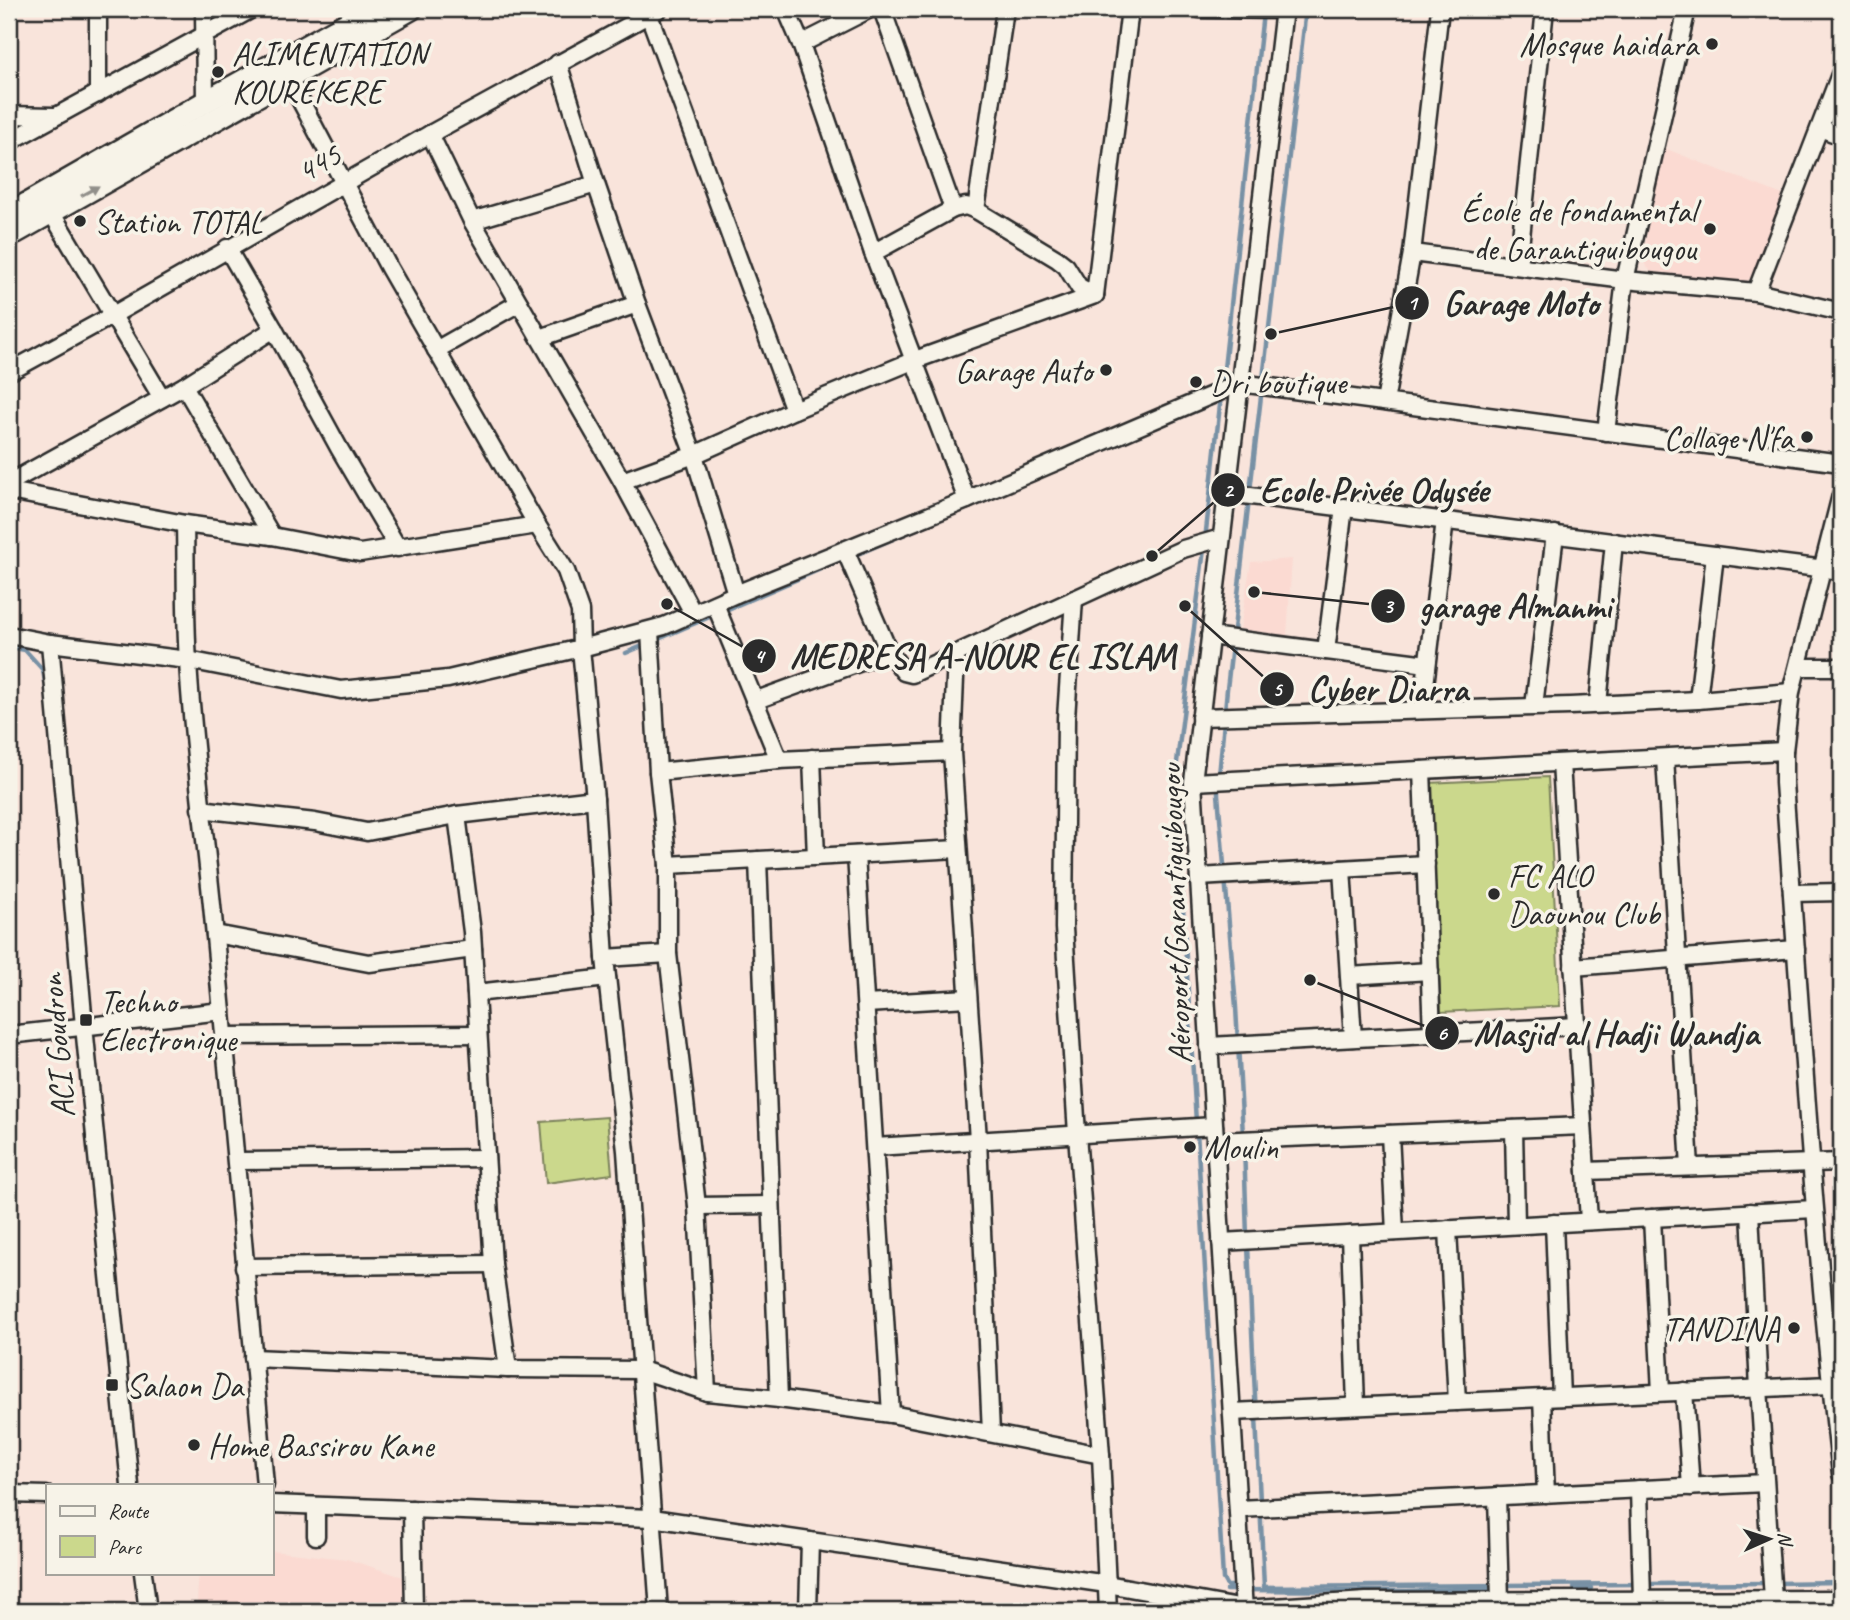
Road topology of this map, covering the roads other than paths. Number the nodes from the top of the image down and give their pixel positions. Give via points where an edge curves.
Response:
1 (98, 9) edge
2 (204, 9) edge
3 (252, 9) edge
4 (373, 9) edge
5 (411, 9) edge
6 (786, 9) edge
7 (870, 9) edge
8 (882, 9) edge
9 (1005, 9) edge
10 (1130, 9) edge
11 (1200, 9) edge
12 (1284, 9) edge
13 (1440, 9) edge
14 (1545, 9) edge
15 (1687, 9) edge
16 (654, 12) edge
17 (204, 36) junction
18 (801, 44) junction
19 (558, 63) junction
20 (1841, 72) edge
21 (288, 77) junction
22 (98, 94) junction
23 (205, 102) junction
24 (9, 115) edge
25 (56, 116) junction
26 (1820, 128) junction
27 (430, 134) junction
28 (1841, 136) edge
29 (9, 142) edge
30 (344, 182) junction
31 (596, 184) junction
32 (953, 209) junction
33 (976, 210) junction
34 (51, 212) junction
35 (9, 214) edge
36 (472, 221) junction
37 (9, 236) edge
38 (227, 248) junction
39 (873, 253) junction
40 (1412, 253) junction
41 (1518, 266) junction
42 (1625, 280) junction
43 (1756, 292) junction
44 (1095, 295) junction
45 (519, 303) junction
46 (637, 304) junction
47 (1841, 312) edge
48 (113, 315) junction
49 (274, 329) junction
50 (540, 338) junction
51 (436, 350) junction
52 (915, 360) junction
53 (9, 372) edge
54 (1240, 383) junction
55 (184, 386) junction
56 (162, 398) junction
57 (1385, 402) junction
58 (794, 410) junction
59 (1606, 432) junction
60 (694, 455) junction
61 (1841, 463) edge
62 (622, 481) junction
63 (9, 483) edge
64 (9, 491) edge
65 (1227, 493) junction
66 (1841, 495) edge
67 (967, 500) junction
68 (1344, 507) junction
69 (1445, 520) junction
70 (185, 524) junction
71 (537, 525) junction
72 (1555, 534) junction
73 (272, 536) junction
74 (1221, 538) junction
75 (1614, 542) junction
76 (398, 548) junction
77 (845, 550) junction
78 (1715, 555) junction
79 (1823, 568) junction
80 (1841, 571) edge
81 (736, 594) junction
82 (1074, 599) junction
83 (715, 604) junction
84 (693, 613) junction
85 (649, 631) junction
86 (9, 635) edge
87 (1210, 636) junction
88 (50, 643) junction
89 (581, 648) junction
90 (1326, 651) junction
91 (889, 652) junction
92 (956, 653) junction
93 (188, 660) junction
94 (1427, 664) junction
95 (1798, 667) junction
96 (1841, 667) edge
97 (1791, 692) junction
98 (1698, 699) junction
99 (754, 701) junction
100 (1598, 704) junction
101 (1534, 706) junction
102 (1422, 710) junction
103 (1200, 717) junction
104 (952, 751) junction
105 (1784, 751) junction
106 (812, 758) junction
107 (1665, 758) junction
108 (779, 760) junction
109 (1561, 763) junction
110 (1422, 770) junction
111 (659, 772) junction
112 (1193, 782) junction
113 (595, 799) junction
114 (200, 809) junction
115 (457, 815) junction
116 (958, 849) junction
117 (856, 855) junction
118 (816, 857) junction
119 (758, 860) junction
120 (1426, 864) junction
121 (668, 865) junction
122 (1342, 869) junction
123 (1199, 877) junction
124 (1792, 892) junction
125 (1841, 892) edge
126 (215, 934) junction
127 (473, 949) junction
128 (1796, 949) junction
129 (668, 954) junction
130 (605, 958) junction
131 (1677, 959) junction
132 (1573, 967) junction
133 (1430, 971) junction
134 (1349, 976) junction
135 (607, 978) junction
136 (476, 993) junction
137 (968, 998) junction
138 (866, 1004) junction
139 (222, 1011) junction
140 (84, 1026) junction
141 (1577, 1026) junction
142 (478, 1034) junction
143 (1432, 1034) junction
144 (9, 1035) edge
145 (224, 1035) junction
146 (1353, 1038) junction
147 (1209, 1046) junction
148 (1583, 1126) junction
149 (1514, 1129) junction
150 (1215, 1133) junction
151 (1077, 1134) junction
152 (1391, 1134) junction
153 (978, 1140) junction
154 (875, 1147) junction
155 (486, 1158) junction
156 (237, 1161) junction
157 (1841, 1162) edge
158 (1812, 1163) junction
159 (1690, 1167) junction
160 (1586, 1171) junction
161 (771, 1205) junction
162 (698, 1206) junction
163 (1814, 1209) junction
164 (1751, 1212) junction
165 (1652, 1218) junction
166 (1589, 1221) junction
167 (1554, 1223) junction
168 (1516, 1226) junction
169 (1448, 1229) junction
170 (1395, 1232) junction
171 (1350, 1235) junction
172 (1221, 1242) junction
173 (493, 1264) junction
174 (244, 1267) junction
175 (253, 1358) junction
176 (508, 1369) junction
177 (642, 1370) junction
178 (1831, 1385) junction
179 (1759, 1388) junction
180 (1684, 1391) junction
181 (708, 1392) junction
182 (1661, 1392) junction
183 (1561, 1397) junction
184 (1542, 1398) junction
185 (779, 1399) junction
186 (1457, 1402) junction
187 (1356, 1406) junction
188 (1232, 1412) junction
189 (891, 1414) junction
190 (991, 1433) junction
191 (1101, 1455) junction
192 (1841, 1474) edge
193 (1765, 1483) junction
194 (130, 1484) edge
195 (265, 1484) edge
196 (1691, 1487) junction
197 (1639, 1489) junction
198 (9, 1494) edge
199 (1546, 1494) junction
200 (46, 1495) edge
201 (1497, 1496) junction
202 (273, 1504) edge
203 (316, 1506) junction
204 (1238, 1508) junction
205 (412, 1509) junction
206 (652, 1518) junction
207 (316, 1536) dead end
208 (810, 1541) junction
209 (143, 1574) edge
210 (1107, 1584) junction
211 (1772, 1588) junction
212 (1500, 1590) junction
213 (1642, 1590) junction
214 (1841, 1599) edge
215 (1366, 1606) edge
216 (1467, 1606) edge
217 (1569, 1606) edge
218 (1244, 1610) edge
219 (148, 1611) edge
220 (414, 1611) edge
221 (659, 1611) edge
222 (808, 1611) edge
223 (1108, 1611) edge

1 - 22 street
2 - 17 street
3 - 17 street
4 - 23 main road
5 - 21 main road
6 - 18 street
7 - 18 street
8 - 32 street
9 - 33 street
10 - 44 street
11 - 12 street
12 - 54 street, Aéroport/Garantiguibougou
13 - 40 street
14 - 41 street
15 - 42 street
16 - 19 street, 445
16 - 58 street
17 - 22 street
17 - 23 street
18 - 39 street
19 - 27 street, 445
19 - 31 street
20 - 26 street
21 - 30 street
34 -> 21 main road
22 - 25 street
23 - 35 main road
24 - 25 street
25 - 29 street
26 - 28 street
26 - 43 street
27 - 30 street, 445
27 - 36 street
30 - 38 street, 445
30 - 51 street
31 - 36 street
31 - 46 street
32 - 33 street via 966,206
32 - 39 street
33 - 44 street via 1057,259 1079,287
34 - 37 main road
34 - 48 street
36 - 45 street
38 - 48 street, 445
38 - 49 street
39 - 52 street
40 - 41 street
40 - 57 street
41 - 42 street
42 - 43 street
42 - 59 street
43 - 47 street
44 - 52 street
45 - 50 street
45 - 51 street
46 - 50 street
46 - 60 street
48 - 53 street, 445
48 - 56 street
49 - 55 street
49 - 76 street
50 - 62 street
51 - 71 street
52 - 58 street
52 - 67 street
54 - 57 street
54 - 65 street, Aéroport/Garantiguibougou
54 - 67 street
55 - 56 street
55 - 73 street
56 - 63 street
57 - 59 street
58 - 60 street
59 - 61 street
60 - 62 street
60 - 81 street
62 - 84 street
64 - 70 street
65 - 68 street
65 - 74 street, Aéroport/Garantiguibougou
66 - 79 street
67 - 77 street
68 - 69 street
68 - 90 street
69 - 72 street
69 - 94 street
70 - 73 street
70 - 93 street
71 - 76 street
71 - 89 street via 566,571 580,611
72 - 75 street
72 - 101 street
73 - 76 street via 360,553
74 - 82 street via 1183,549
74 - 87 street, Aéroport/Garantiguibougou
75 - 78 street
75 - 100 street
77 - 81 street
77 - 91 street
78 - 79 street
78 - 98 street
79 - 80 street
79 - 95 street
81 - 83 street
82 - 92 street
82 - 151 street via 1066,718 1064,928
83 - 84 street
83 - 99 street
84 - 85 street
85 - 89 street
85 - 111 street
86 - 88 street
87 - 90 street
87 - 103 street, Aéroport/Garantiguibougou
88 - 93 street
88 - 140 street, ACI Goudron
89 - 93 street via 448,679 341,691
89 - 113 street
90 - 94 street
91 - 92 street via 904,672 912,674
91 - 99 street
92 - 104 street
93 - 114 street
94 - 102 street
95 - 96 street
95 - 97 street
97 - 98 street
97 - 105 street
98 - 100 street
99 - 108 street
100 - 101 street
101 - 102 street
102 - 103 street
103 - 112 street, Aéroport/Garantiguibougou
104 - 106 street
104 - 116 street
105 - 107 street
105 - 124 street
106 - 108 street
106 - 118 street
107 - 109 street
107 - 131 street
108 - 111 street
109 - 110 street
109 - 132 street
110 - 112 street
110 - 120 street
111 - 121 street
112 - 123 street, Aéroport/Garantiguibougou
113 - 115 street
113 - 130 street
114 - 115 street via 367,832
114 - 126 street
115 - 127 street
116 - 117 street
116 - 137 street
117 - 118 street
117 - 138 street
118 - 119 street
119 - 121 street
119 - 161 street
120 - 122 street
120 - 133 street
121 - 129 street
122 - 123 street
122 - 134 street
123 - 147 street, Aéroport/Garantiguibougou
124 - 125 street
124 - 128 street
126 - 127 street via 369,963
126 - 139 street
127 - 136 street
128 - 131 street
128 - 158 street
129 - 130 street
129 - 162 street
130 - 135 street
131 - 132 street
131 - 159 street
132 - 141 street
133 - 134 street
133 - 143 street
134 - 146 street
135 - 136 street
135 - 177 street via 626,1151
136 - 142 street
137 - 138 street
137 - 153 street
138 - 154 street
139 - 140 street
139 - 145 street
140 - 144 street
140 - 194 street, ACI Goudron
141 - 143 street
141 - 148 street
142 - 145 street
142 - 155 street
143 - 146 street
145 - 156 street
146 - 147 street
147 - 150 street, Aéroport/Garantiguibougou
148 - 149 street
148 - 160 street
149 - 152 street
149 - 168 street
150 - 151 street
150 - 152 street
150 - 172 street, Aéroport/Garantiguibougou
151 - 153 street
151 - 191 street
152 - 170 street
153 - 154 street
153 - 190 street
154 - 189 street
155 - 156 street
155 - 173 street
156 - 174 street
157 - 158 street
158 - 159 street
158 - 163 street
159 - 160 street
160 - 166 street
161 - 162 street
161 - 185 street
162 - 181 street
163 - 164 street
163 - 178 street
164 - 165 street
164 - 179 street
165 - 166 street
165 - 182 street
166 - 167 street
167 - 168 street
167 - 183 street
168 - 169 street
169 - 170 street
169 - 186 street
170 - 171 street
171 - 172 street
171 - 187 street
172 - 188 street, Aéroport/Garantiguibougou
173 - 174 street
173 - 176 street
174 - 175 street
175 - 176 street
175 - 195 street
176 - 177 street
177 - 181 street
177 - 206 street
178 - 179 street
178 - 192 street
179 - 180 street
179 - 193 street
180 - 182 street
180 - 196 street
181 - 185 street
182 - 183 street
183 - 184 street
184 - 186 street
184 - 199 street
185 - 189 street
186 - 187 street
187 - 188 street
188 - 204 street, Aéroport/Garantiguibougou
189 - 190 street
190 - 191 street
191 - 210 street
193 - 196 street
193 - 211 street
196 - 197 street
197 - 199 street
197 - 213 street
198 - 200 street
199 - 201 street
201 - 204 street
201 - 212 street
202 - 203 street
203 - 205 street
203 - 207 street
204 - 218 street, Aéroport/Garantiguibougou
205 - 206 street
205 - 220 street
206 - 208 street
206 - 221 street
208 - 210 street
208 - 222 street
209 - 219 street
210 - 218 street
210 - 223 street
211 - 213 street
211 - 214 street
212 - 216 street
212 - 217 street
213 - 217 street
215 - 216 street
215 - 218 street

